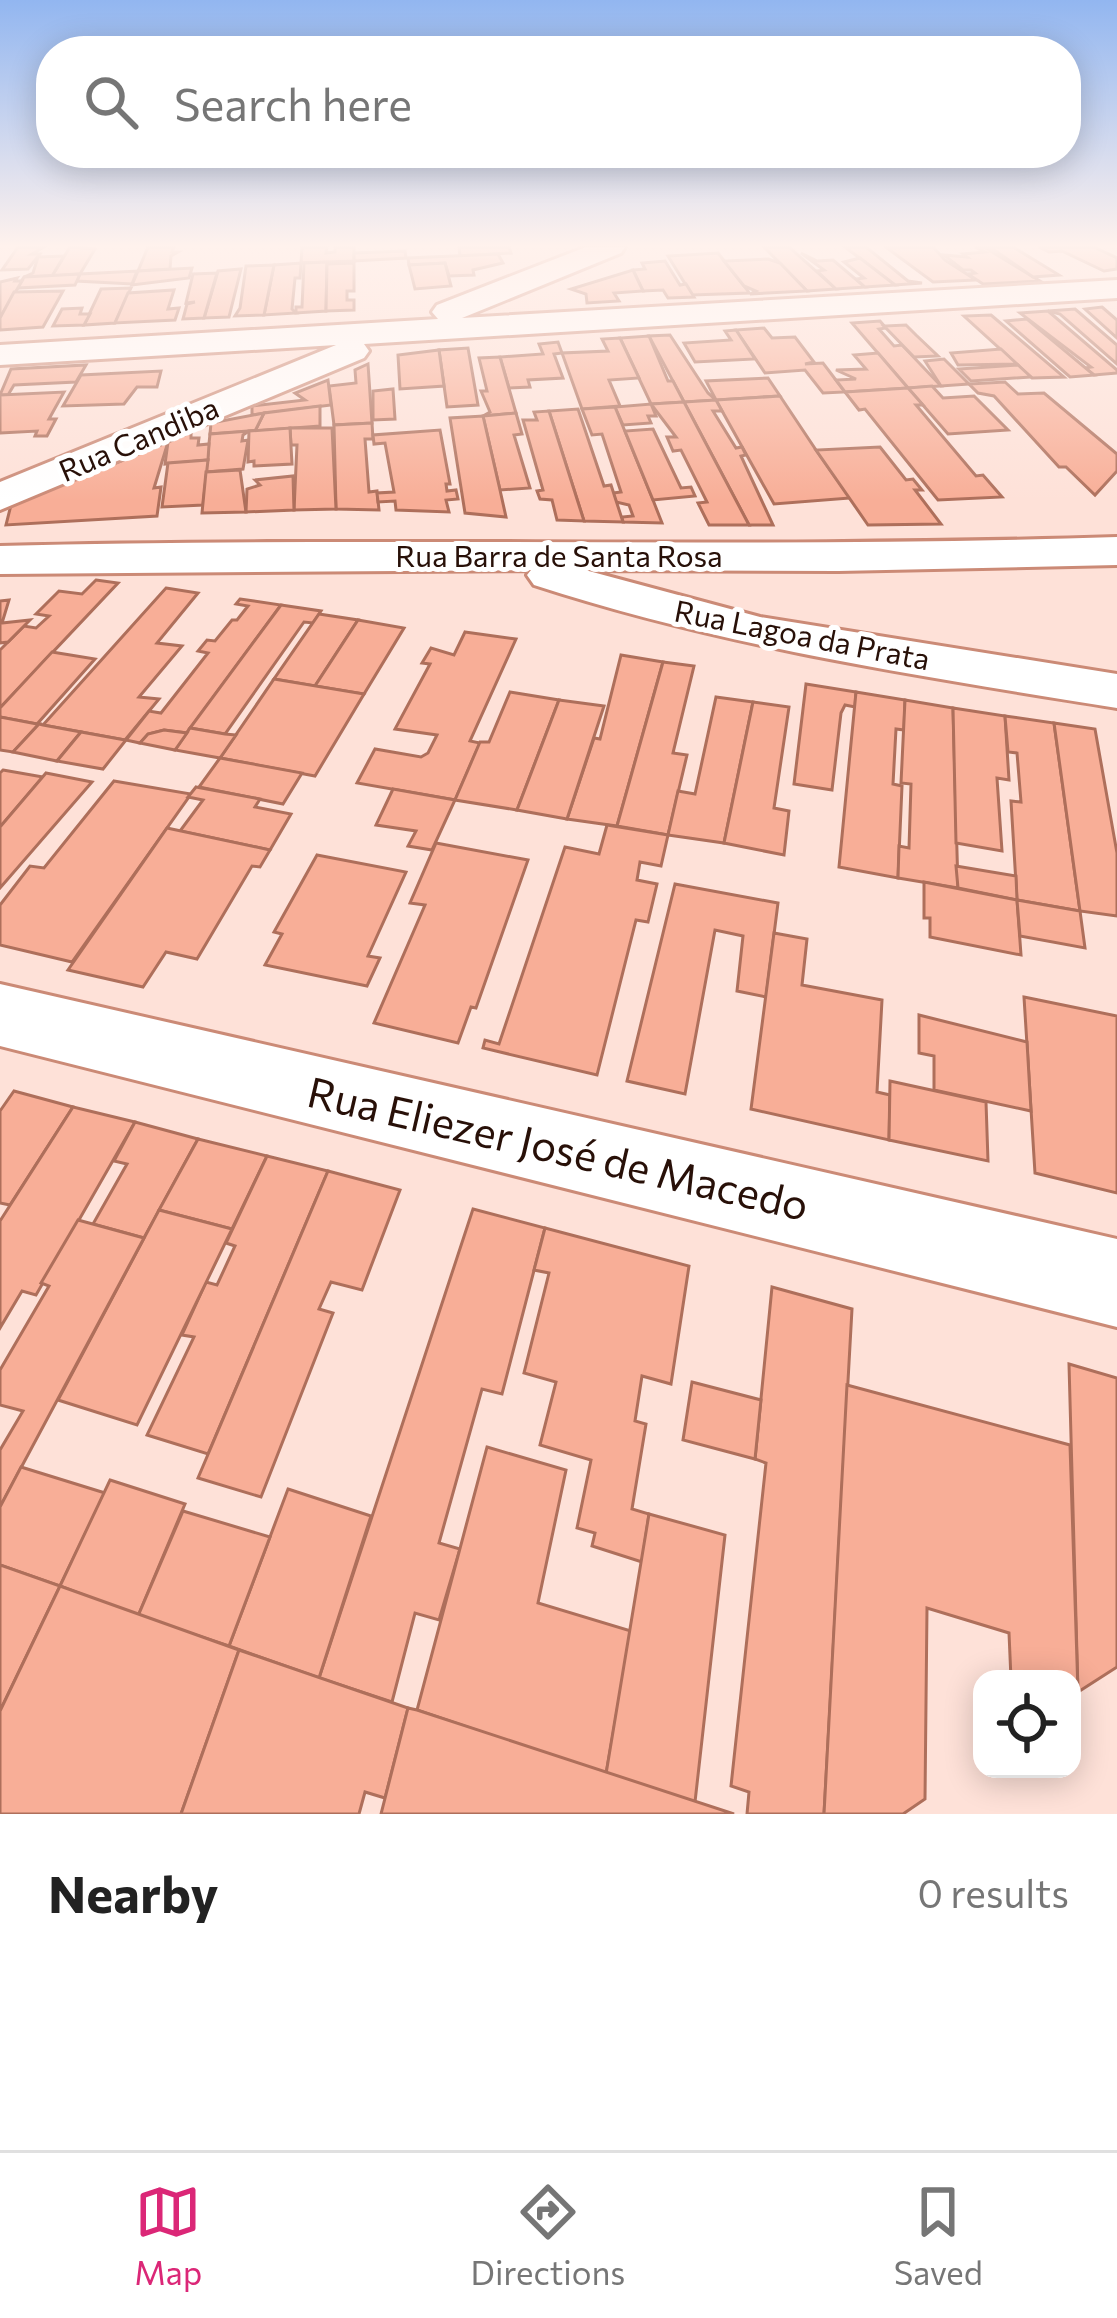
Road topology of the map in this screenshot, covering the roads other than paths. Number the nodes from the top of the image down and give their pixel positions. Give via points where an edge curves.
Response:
1 (399, 332) edge
2 (418, 332) edge
3 (396, 333) junction
4 (0, 355) edge
5 (0, 497) edge
6 (1117, 551) edge
7 (493, 555) junction
8 (0, 560) edge
9 (1117, 691) edge
10 (0, 1015) edge
11 (1117, 1283) edge

1 - 3 street, Rua Candiba
2 - 3 street
3 - 4 street
3 - 5 street, Rua Candiba
6 - 7 street, Rua Barra de Santa Rosa via 922,560
7 - 8 street, Rua Barra de Santa Rosa
7 - 9 street, Rua Lagoa da Prata via 746,631
10 - 11 street, Rua Eliezer José de Macedo

